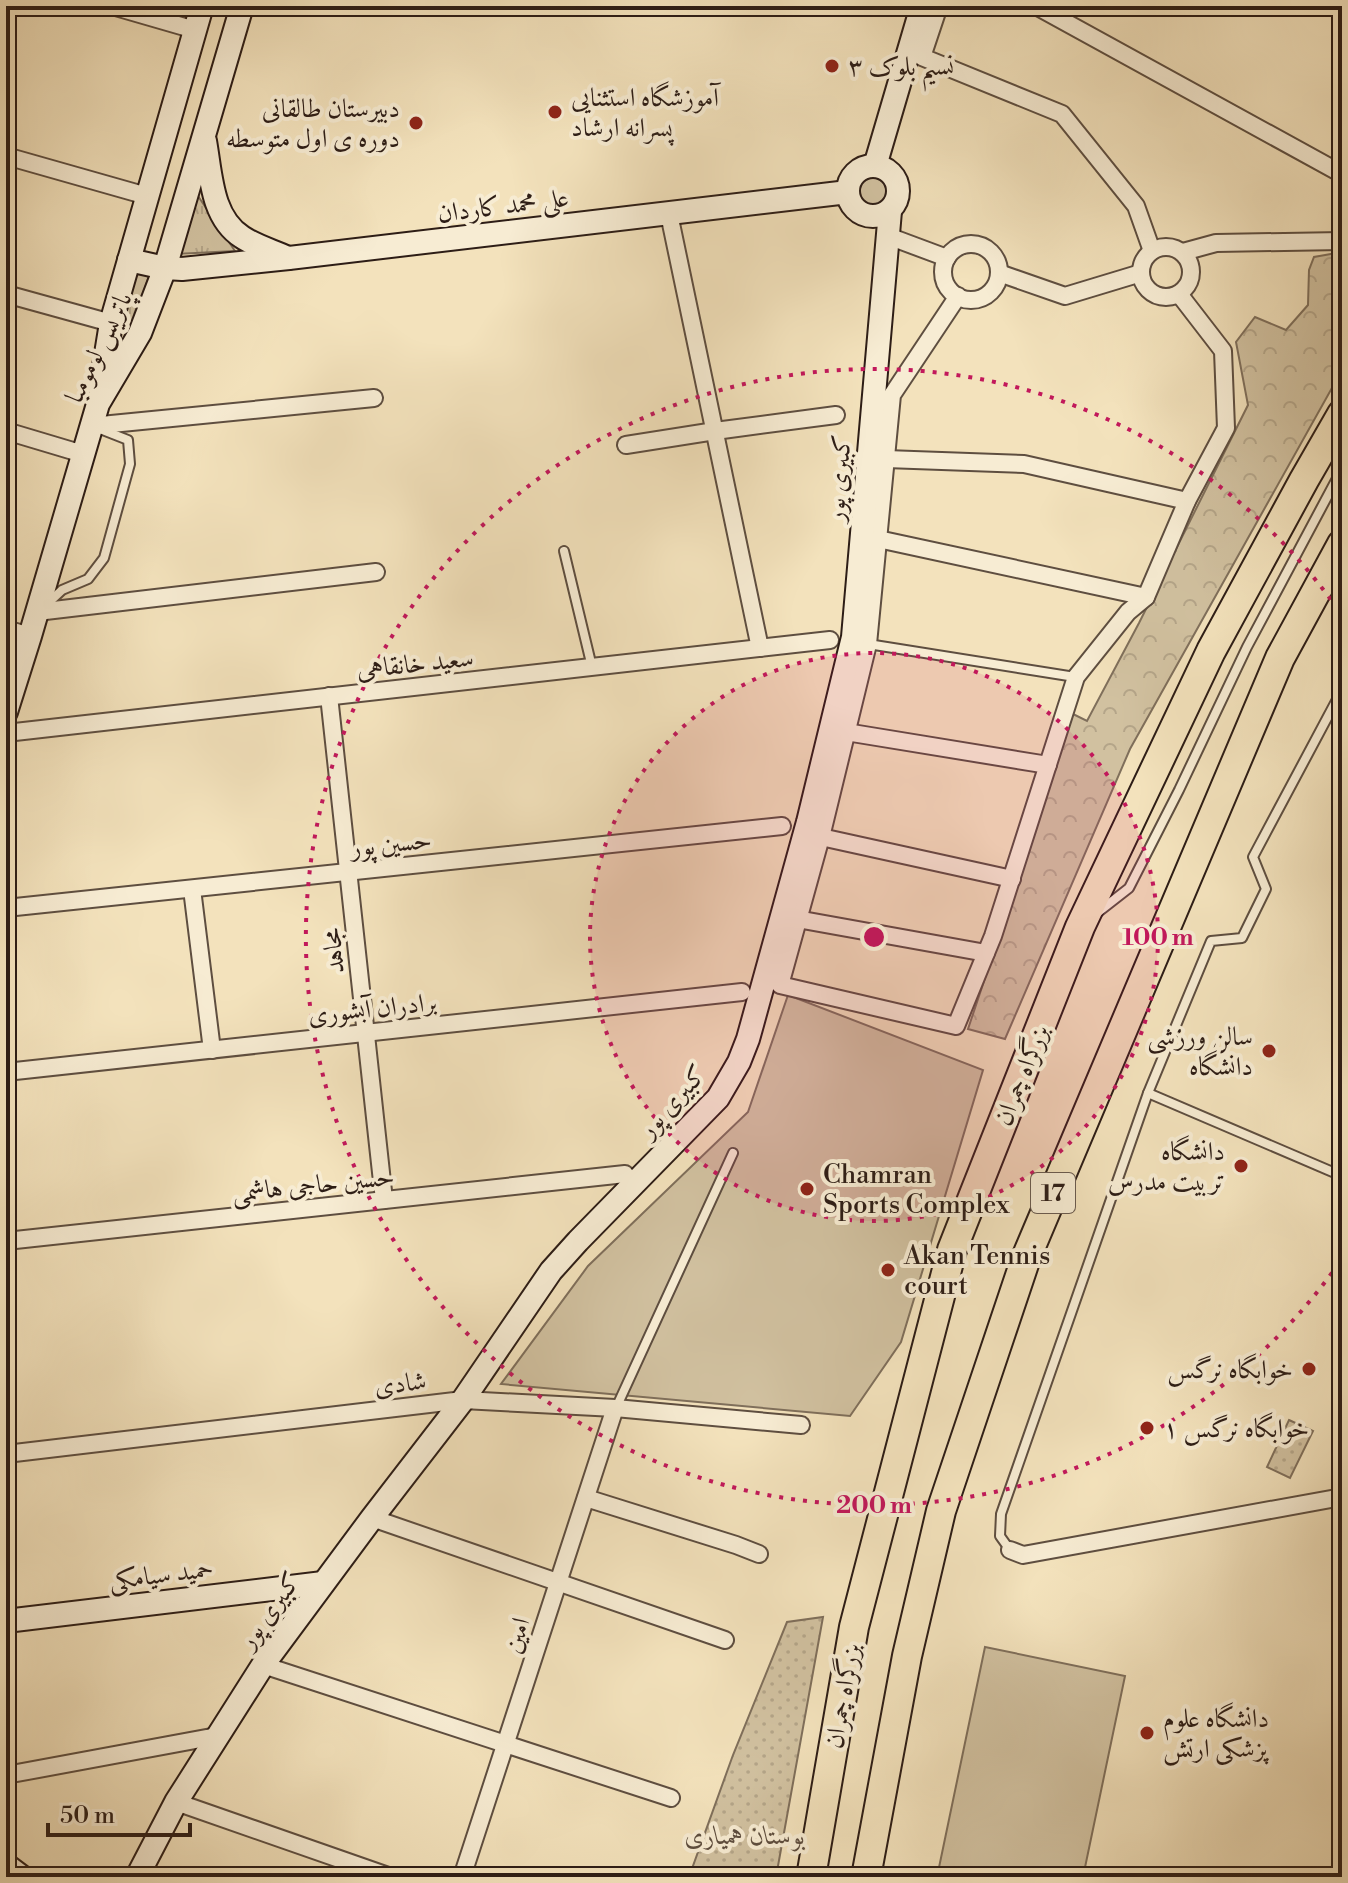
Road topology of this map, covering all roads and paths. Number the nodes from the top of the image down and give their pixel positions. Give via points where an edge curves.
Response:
1 (112, 6) edge
2 (202, 6) edge
3 (242, 6) edge
4 (922, 6) edge
5 (939, 6) edge
6 (1036, 6) edge
7 (195, 30) junction
8 (204, 135) junction
9 (6, 156) edge
10 (875, 166) junction
11 (1342, 174) edge
12 (848, 192) junction
13 (147, 196) junction
14 (890, 211) junction
15 (669, 214) junction
16 (888, 236) junction
17 (1342, 241) edge
18 (1152, 251) junction
19 (1183, 252) junction
20 (289, 258) junction
21 (947, 258) junction
22 (129, 260) junction
23 (165, 268) junction
24 (999, 273) junction
25 (1141, 273) junction
26 (6, 294) edge
27 (1179, 294) junction
28 (958, 296) junction
29 (111, 323) junction
30 (374, 398) dead end
31 (98, 404) junction
32 (1342, 414) edge
33 (836, 415) dead end
34 (91, 426) junction
35 (6, 431) edge
36 (715, 431) junction
37 (626, 445) dead end
38 (83, 454) junction
39 (886, 459) junction
40 (1342, 469) edge
41 (1187, 501) junction
42 (878, 539) junction
43 (1342, 544) edge
44 (564, 551) dead end
45 (376, 572) dead end
46 (1146, 597) junction
47 (37, 612) junction
48 (6, 629) edge
49 (30, 636) junction
50 (830, 640) dead end
51 (868, 644) junction
52 (760, 648) junction
53 (592, 667) junction
54 (1076, 677) junction
55 (1342, 690) edge
56 (329, 696) junction
57 (6, 712) edge
58 (846, 732) junction
59 (6, 733) edge
60 (1048, 765) junction
61 (782, 826) dead end
62 (821, 837) junction
63 (348, 872) junction
64 (1012, 879) junction
65 (192, 889) junction
66 (6, 908) edge
67 (797, 919) junction
68 (1080, 927) junction
69 (986, 953) junction
70 (742, 992) dead end
71 (366, 1033) junction
72 (212, 1050) junction
73 (6, 1072) edge
74 (1148, 1093) junction
75 (733, 1153) dead end
76 (625, 1174) dead end
77 (1342, 1175) edge
78 (384, 1200) junction
79 (6, 1241) edge
80 (463, 1400) junction
81 (615, 1408) junction
82 (801, 1425) dead end
83 (6, 1454) edge
84 (1342, 1497) edge
85 (586, 1498) junction
86 (372, 1518) junction
87 (1010, 1550) joint
88 (759, 1554) dead end
89 (323, 1583) junction
90 (559, 1583) junction
91 (6, 1621) edge
92 (725, 1640) dead end
93 (263, 1665) junction
94 (217, 1736) junction
95 (505, 1744) junction
96 (6, 1775) edge
97 (671, 1798) dead end
98 (176, 1802) junction
99 (6, 1865) edge
100 (871, 1868) edge
101 (22, 1877) edge
102 (137, 1877) edge
103 (391, 1877) edge
104 (462, 1877) edge
105 (811, 1877) edge

1 - 7 street
2 - 7 street, پاتریس لومومبا
3 - 8 street, پاتریس لومومبا
4 - 10 street
5 - 18 street via 922,57 1062,114 1136,206
6 - 11 street
7 - 13 street, پاتریس لومومبا
8 - 20 street via 216,203 226,223 243,238
8 - 23 street, پاتریس لومومبا
9 - 13 street
10 - 12 street via 859,170
10 - 14 street via 891,172 899,187
12 - 14 street via 859,212 875,216
12 - 15 street, علی محمد کاردان
13 - 22 street, پاتریس لومومبا
14 - 16 street, کبیری پور
15 - 20 street, علی محمد کاردان
15 - 36 street
16 - 21 street
16 - 80 street, کبیری پور via 853,637 748,1039 718,1098 551,1271
17 - 19 street via 1216,243
18 - 19 street via 1168,246
18 - 25 street
19 - 27 street via 1192,274
20 - 23 street, علی محمد کاردان
21 - 24 street via 960,246 978,245 993,255
21 - 28 street via 945,284
22 - 23 street, علی محمد کاردان
22 - 29 street, پاتریس لومومبا
23 - 31 street, پاتریس لومومبا via 140,333
24 - 25 street via 1065,296
24 - 28 street via 984,296
25 - 27 street via 1154,294
26 - 29 street
27 - 41 street via 1223,351 1226,413 1226,428
28 - 39 street via 892,395
29 - 31 street, پاتریس لومومبا
30 - 34 street
31 - 34 street, پاتریس لومومبا
32 - 68 highway, بزرگراه چمران via 1211,651
33 - 36 street
34 - 38 street, پاتریس لومومبا
34 - 47 lane via 128,440 130,464 112,532 104,558 88,579 62,590
35 - 38 street
36 - 37 street
36 - 52 street
38 - 47 street, پاتریس لومومبا
39 - 41 street via 1024,464
39 - 42 street
40 - 68 lane via 1247,647 1129,888
41 - 46 street
42 - 46 street
42 - 51 street
43 - 100 highway, 17 via 1280,658 1026,1258 941,1511 907,1656
44 - 53 lane
45 - 47 street
46 - 54 street
47 - 49 street, پاتریس لومومبا
48 - 49 street
49 - 57 street, پاتریس لومومبا
50 - 52 street, سعید خانقاهی
51 - 54 lane
51 - 58 street
52 - 53 street, سعید خانقاهی
53 - 56 street, سعید خانقاهی
54 - 60 street
55 - 74 lane via 1253,857 1266,889 1242,938 1211,941
56 - 59 street, سعید خانقاهی
56 - 63 street, مجاهد
58 - 60 street
58 - 62 street
60 - 64 street
61 - 63 street, حسین پور
62 - 64 street
62 - 67 street
63 - 65 street, حسین پور
63 - 71 street, مجاهد
64 - 69 street
65 - 66 street, حسین پور
65 - 72 street
67 - 69 street
67 - 69 street via 780,985 956,1026
68 - 105 highway, بزرگراه چمران via 952,1250 854,1627
70 - 71 street, برادران آبشوری
71 - 72 street, برادران آبشوری
71 - 78 street, مجاهد
72 - 73 street, برادران آبشوری
74 - 77 lane
74 - 87 lane via 1001,1514 1000,1536
75 - 81 lane
76 - 78 street, حسین حاجی هاشمی
78 - 79 street, حسین حاجی هاشمی
80 - 81 street, شادی
80 - 83 street, شادی
80 - 86 street, کبیری پور
81 - 82 street, شادی
81 - 85 street, امین
84 - 87 street via 1023,1555
85 - 88 street
85 - 90 street, امین
86 - 89 street, کبیری پور
86 - 90 street
89 - 91 street, حمید سیامکی
89 - 93 street, کبیری پور
90 - 92 street
90 - 95 street, امین
93 - 94 street, کبیری پور
93 - 95 street
94 - 96 street
94 - 98 street, کبیری پور
95 - 97 street
95 - 104 street, امین
98 - 102 street, کبیری پور
98 - 103 street
99 - 101 street

